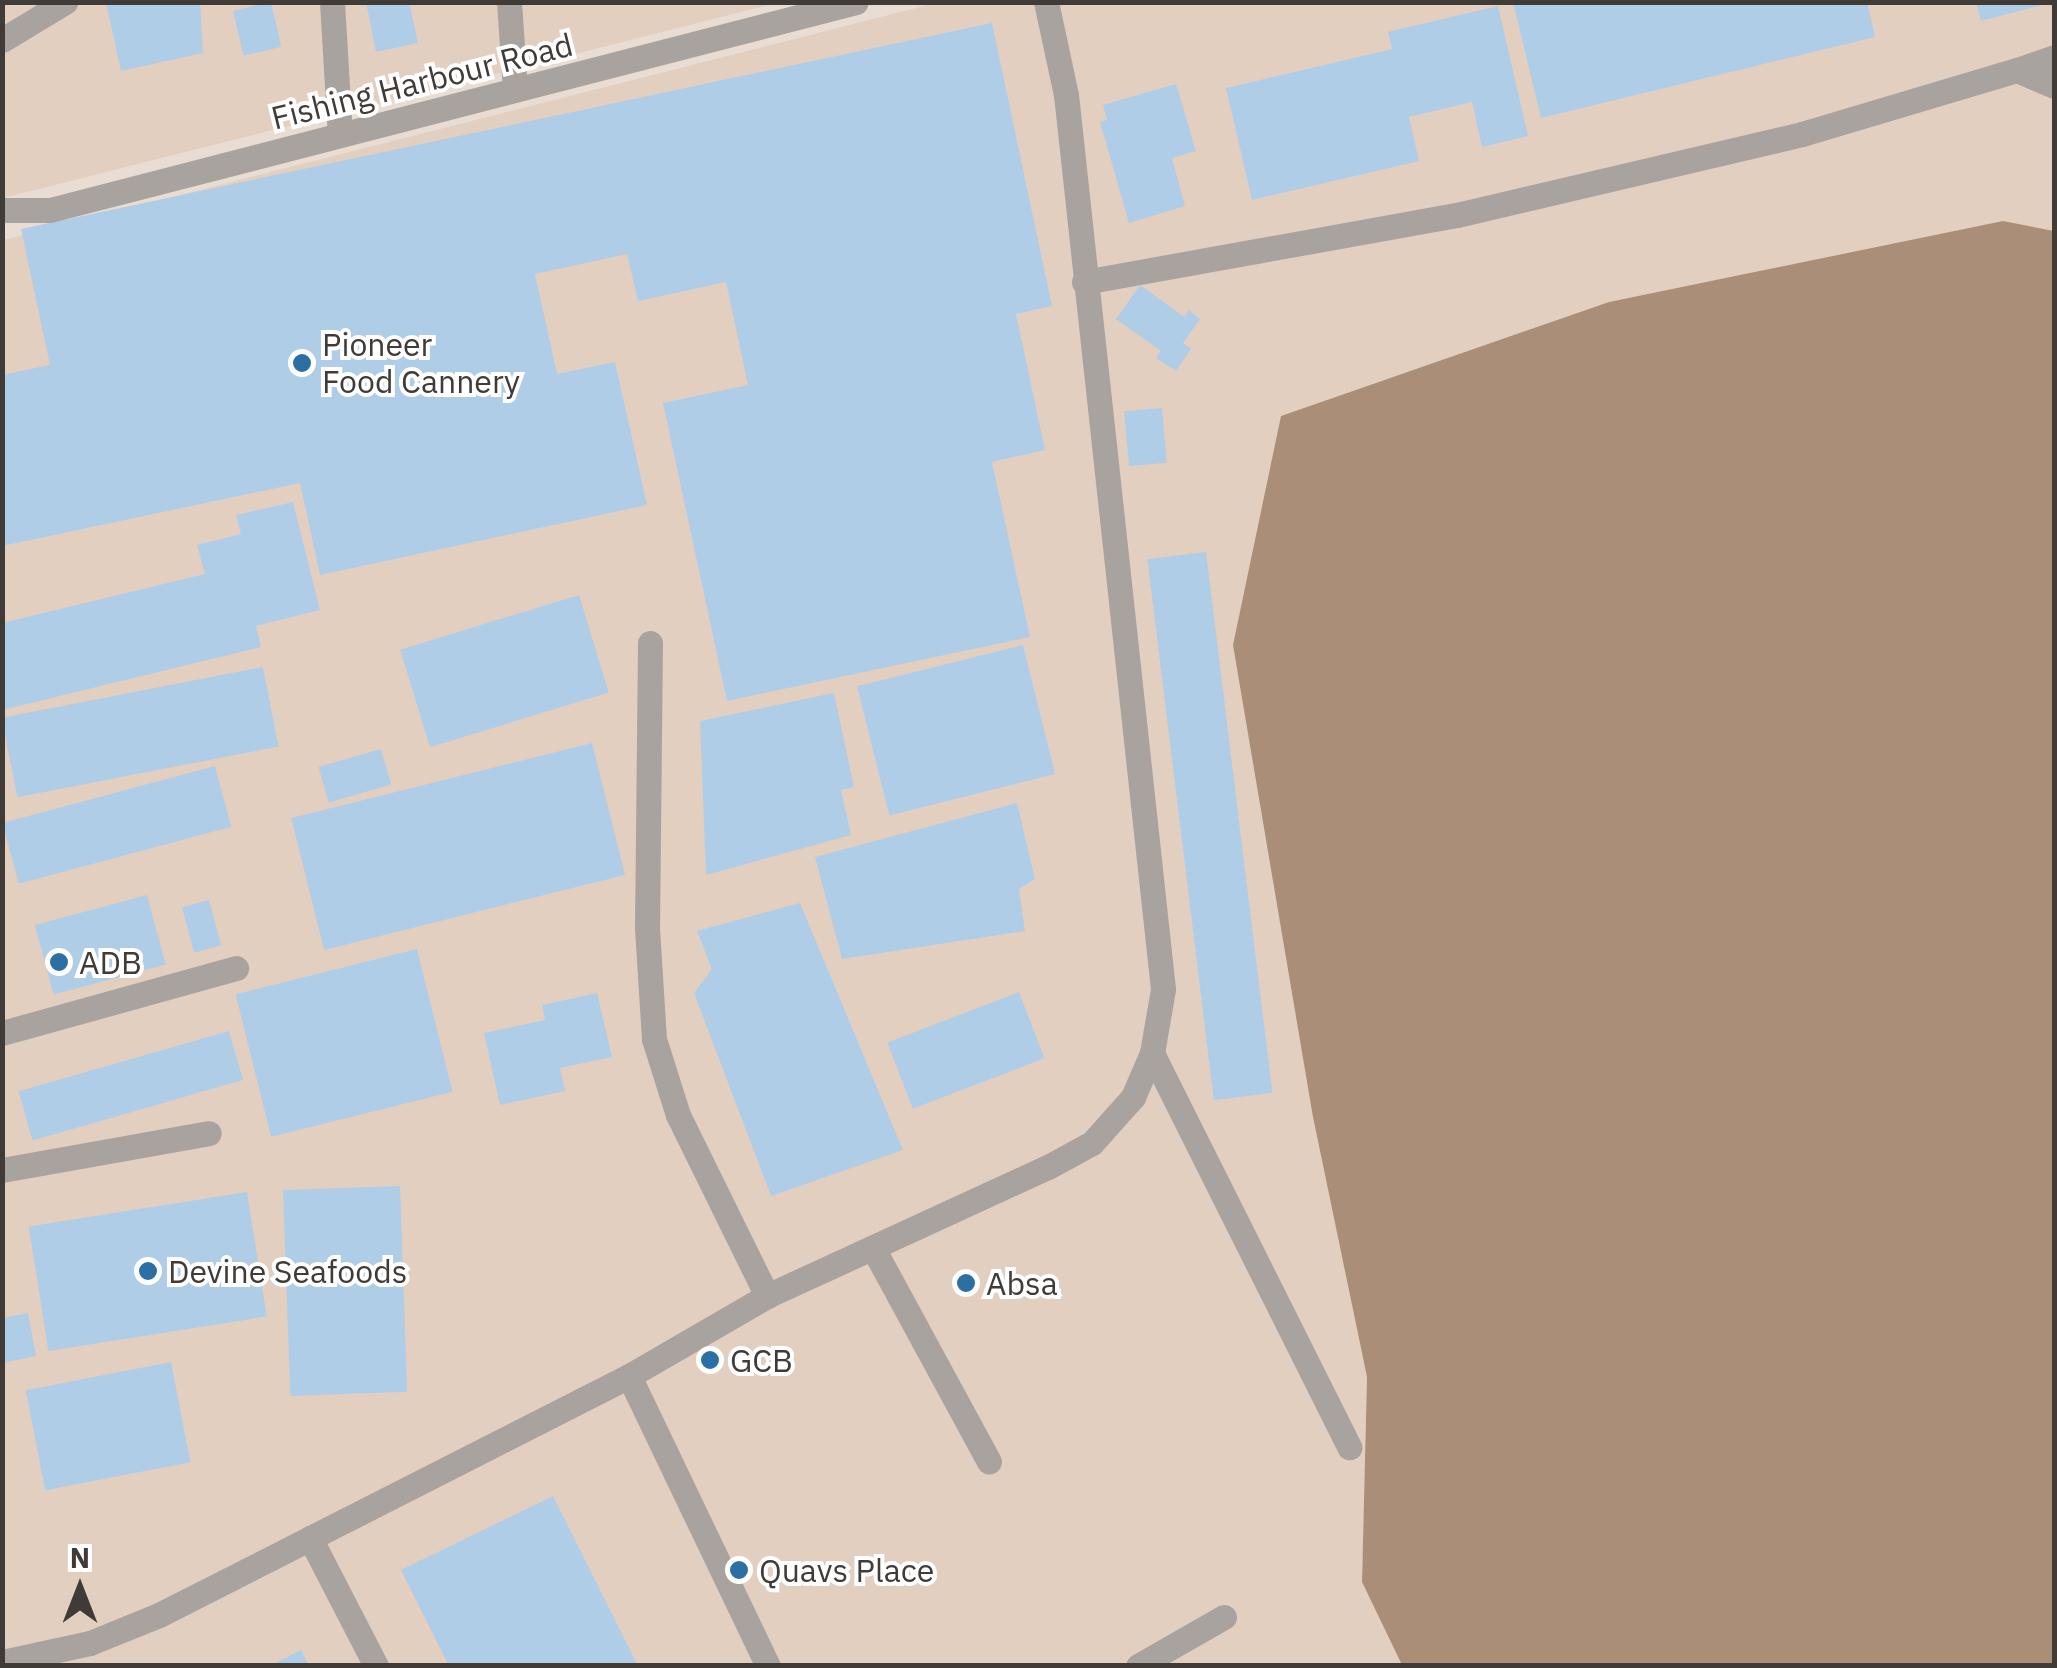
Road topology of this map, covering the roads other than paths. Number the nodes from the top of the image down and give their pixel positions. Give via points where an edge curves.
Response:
1 (65, 2) edge
2 (332, 2) edge
3 (509, 2) edge
4 (856, 2) edge
5 (1046, 2) edge
6 (2, 40) edge
7 (2054, 57) edge
8 (2017, 70) junction
9 (2054, 86) edge
10 (516, 90) junction
11 (340, 135) junction
12 (2, 210) edge
13 (1084, 282) junction
14 (650, 643) dead end
15 (236, 968) dead end
16 (2, 1033) edge
17 (1152, 1053) junction
18 (210, 1133) dead end
19 (2, 1170) edge
20 (873, 1248) junction
21 (767, 1296) junction
22 (629, 1376) junction
23 (1349, 1447) dead end
24 (989, 1462) dead end
25 (310, 1538) junction
26 (1224, 1617) dead end
27 (59, 1658) edge
28 (2, 1662) edge
29 (376, 1666) edge
30 (768, 1666) edge
31 (1138, 1666) edge

1 - 6 street
2 - 11 street
3 - 10 street
4 - 10 street, Fishing Harbour Road
5 - 13 street via 1066,95
7 - 8 street
8 - 9 street
8 - 13 street via 1802,134 1457,215
10 - 11 street, Fishing Harbour Road
11 - 12 street, Fishing Harbour Road via 50,210
13 - 17 street via 1163,989
14 - 21 street via 647,928 654,1039 678,1115
15 - 16 street
17 - 20 street via 1133,1097 1092,1143
17 - 23 street
18 - 19 street
20 - 21 street
20 - 24 street
21 - 22 street
22 - 25 street
22 - 30 street
25 - 27 street
25 - 29 street
26 - 31 street
27 - 28 street

